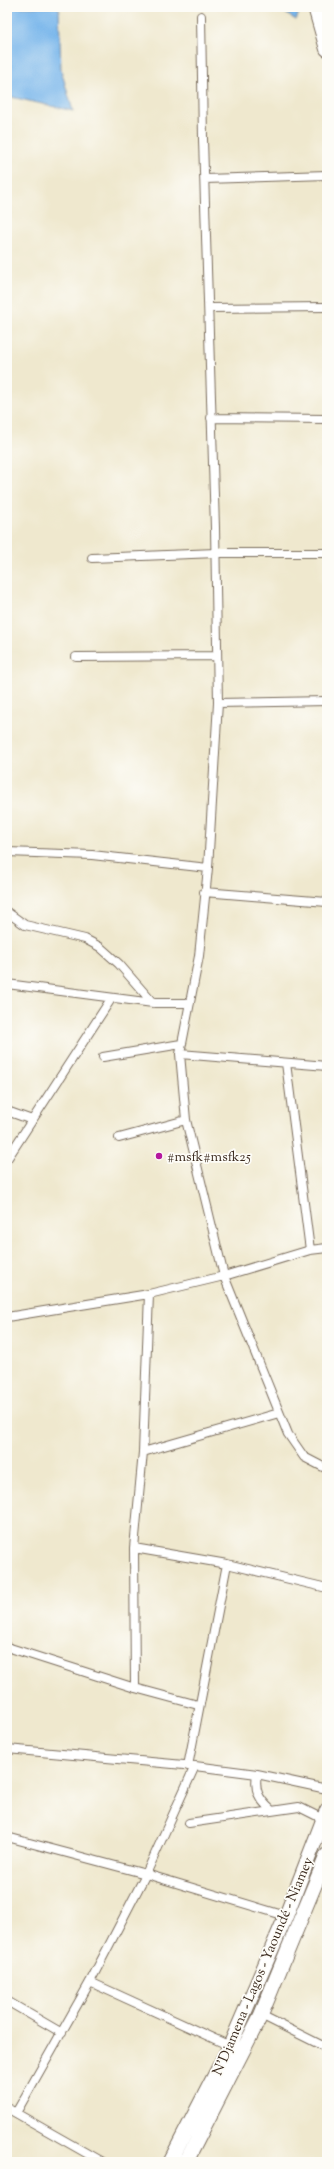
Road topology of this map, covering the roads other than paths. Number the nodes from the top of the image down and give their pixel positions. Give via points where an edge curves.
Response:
1 (315, 7) edge
2 (201, 16) dead end
3 (327, 49) edge
4 (327, 175) edge
5 (205, 179) junction
6 (327, 307) edge
7 (209, 308) junction
8 (211, 418) junction
9 (327, 419) edge
10 (216, 553) junction
11 (327, 553) edge
12 (92, 558) dead end
13 (217, 656) junction
14 (76, 657) dead end
15 (327, 701) edge
16 (218, 702) junction
17 (7, 852) edge
18 (208, 868) junction
19 (204, 892) junction
20 (327, 902) edge
21 (7, 912) edge
22 (7, 984) edge
23 (111, 999) junction
24 (154, 1003) junction
25 (190, 1003) junction
26 (181, 1044) junction
27 (180, 1054) junction
28 (103, 1057) dead end
29 (286, 1063) junction
30 (327, 1066) edge
31 (7, 1111) edge
32 (32, 1120) junction
33 (186, 1120) junction
34 (119, 1138) dead end
35 (7, 1159) edge
36 (327, 1248) edge
37 (310, 1250) junction
38 (224, 1276) junction
39 (149, 1294) junction
40 (7, 1317) edge
41 (280, 1413) junction
42 (143, 1452) junction
43 (327, 1469) edge
44 (134, 1548) junction
45 (226, 1564) junction
46 (327, 1588) edge
47 (7, 1647) edge
48 (136, 1688) junction
49 (198, 1705) junction
50 (7, 1749) edge
51 (191, 1766) junction
52 (257, 1774) junction
53 (327, 1789) edge
54 (271, 1810) junction
55 (325, 1815) edge
56 (189, 1823) dead end
57 (7, 1837) edge
58 (327, 1855) edge
59 (146, 1874) junction
60 (286, 1916) junction
61 (90, 1982) junction
62 (7, 2002) edge
63 (261, 2015) junction
64 (62, 2033) junction
65 (230, 2046) junction
66 (327, 2048) edge
67 (7, 2108) edge
68 (16, 2113) junction
69 (102, 2162) edge
70 (170, 2162) edge
71 (186, 2162) edge

1 - 3 highway
2 - 5 street
4 - 5 street
5 - 7 street
6 - 7 street
7 - 8 street
8 - 9 street
8 - 10 street
10 - 11 street
10 - 12 street
10 - 13 street
13 - 14 street
13 - 16 street
15 - 16 street
16 - 18 street
17 - 18 street via 92,855
18 - 19 street
19 - 20 street
19 - 25 street via 199,956
21 - 24 street via 25,925 85,939 100,947
22 - 23 street
23 - 24 street
23 - 32 street
24 - 25 street
25 - 26 street
26 - 27 street
26 - 28 street
27 - 29 street
27 - 33 street
29 - 30 street
29 - 37 street
31 - 32 street
32 - 35 street
33 - 34 street
33 - 38 street
36 - 37 street
37 - 38 street
38 - 39 street
38 - 41 street
39 - 40 street
39 - 42 street
41 - 42 street
41 - 43 street via 288,1434 304,1457
42 - 44 street
44 - 45 street
44 - 48 street
45 - 46 street
45 - 49 street
47 - 48 street
48 - 49 street
49 - 51 street
50 - 51 street
51 - 52 street
51 - 59 street
52 - 53 street
52 - 54 street via 257,1793
54 - 55 street via 299,1807
54 - 56 street
55 - 60 highway, N'Djamena - Lagos - Yaoundé - Niamey
57 - 59 street
58 - 63 highway, N'Djamena - Lagos - Yaoundé - Niamey
59 - 60 street
59 - 61 street
60 - 65 highway, N'Djamena - Lagos - Yaoundé - Niamey
61 - 64 street
61 - 65 street
62 - 64 street
63 - 66 street
63 - 71 highway, N'Djamena - Lagos - Yaoundé - Niamey
64 - 68 street
65 - 70 highway, N'Djamena - Lagos - Yaoundé - Niamey
67 - 68 street
68 - 69 street

